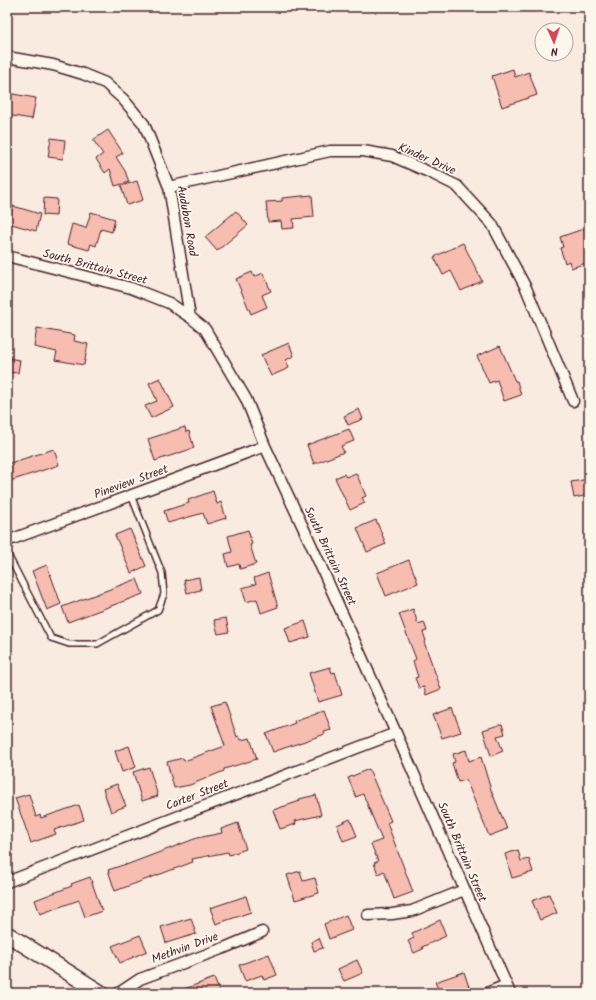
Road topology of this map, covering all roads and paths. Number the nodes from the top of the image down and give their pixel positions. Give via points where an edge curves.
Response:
1 (7, 57) edge
2 (169, 187) junction
3 (7, 256) edge
4 (190, 316) junction
5 (573, 401) dead end
6 (265, 446) junction
7 (131, 495) junction
8 (7, 541) edge
9 (7, 553) edge
10 (396, 733) junction
11 (7, 882) edge
12 (464, 890) junction
13 (368, 915) dead end
14 (262, 932) dead end
15 (7, 934) edge
16 (508, 989) edge
17 (101, 993) edge
18 (119, 993) edge
19 (487, 993) edge

1 - 2 street, Audubon Road via 53,65 105,83 123,99 144,124
2 - 4 street, Audubon Road
2 - 5 street, Kinder Drive via 330,151 363,151 392,156 458,186 492,224 526,288
3 - 4 street, South Brittain Street via 131,288 169,303
4 - 6 street, South Brittain Street via 205,329 246,399
6 - 7 street, Pineview Street
6 - 10 street, South Brittain Street
7 - 8 street, Pineview Street
7 - 9 lane via 162,573 164,594 158,610 97,644 69,644 51,638
10 - 11 street, Carter Street
10 - 12 street, South Brittain Street
12 - 13 street via 412,911
12 - 16 street, South Brittain Street
14 - 18 street, Methvin Drive via 140,979
15 - 17 main road
16 - 19 street

